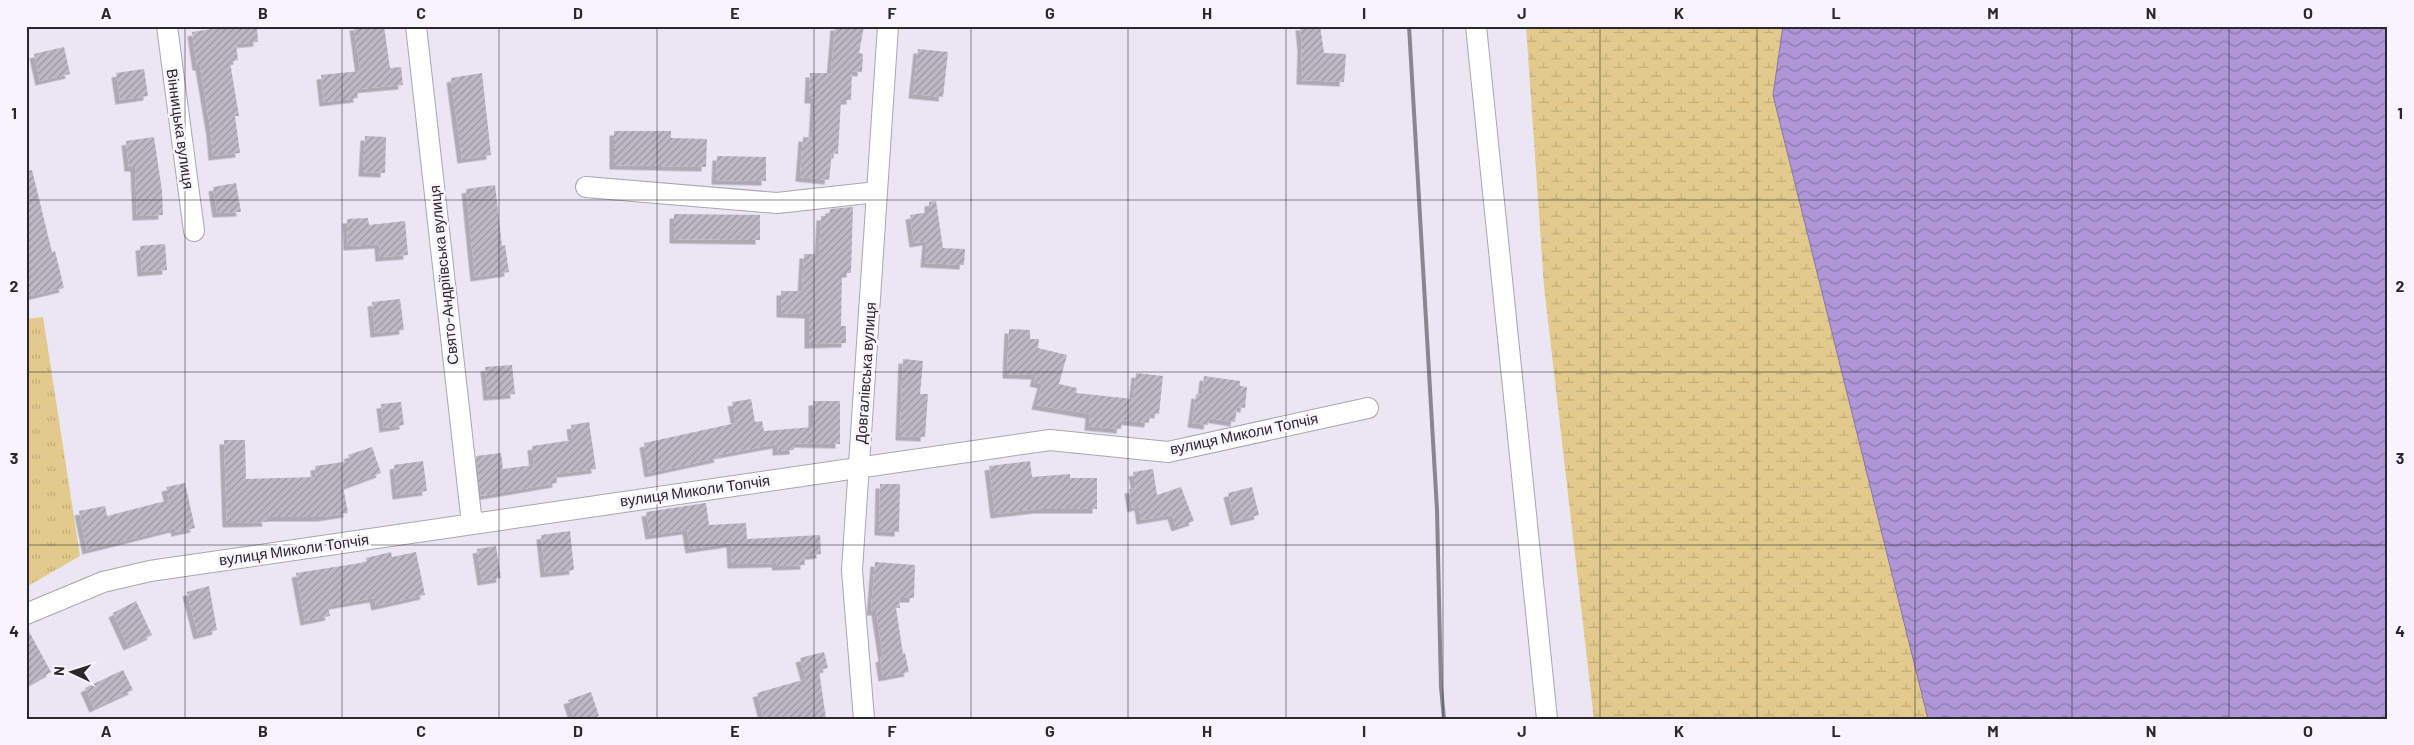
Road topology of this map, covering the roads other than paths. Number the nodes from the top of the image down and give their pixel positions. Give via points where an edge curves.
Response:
1 (167, 26) edge
2 (416, 26) edge
3 (888, 26) edge
4 (1476, 26) edge
5 (586, 186) dead end
6 (877, 192) junction
7 (194, 231) dead end
8 (1368, 408) dead end
9 (860, 468) junction
10 (472, 524) junction
11 (26, 614) edge
12 (864, 719) edge
13 (1548, 719) edge

1 - 7 street, Вінницька вулиця
2 - 10 street, Свято-Андріївська вулиця
3 - 6 street, Довгалівська вулиця
4 - 13 street
5 - 6 street via 777,204
6 - 9 street, Довгалівська вулиця
8 - 9 street, вулиця Миколи Топчія via 1168,452 1050,440
9 - 10 street, вулиця Миколи Топчія
9 - 12 street, Довгалівська вулиця via 852,570
10 - 11 street, вулиця Миколи Топчія via 150,571 103,582

